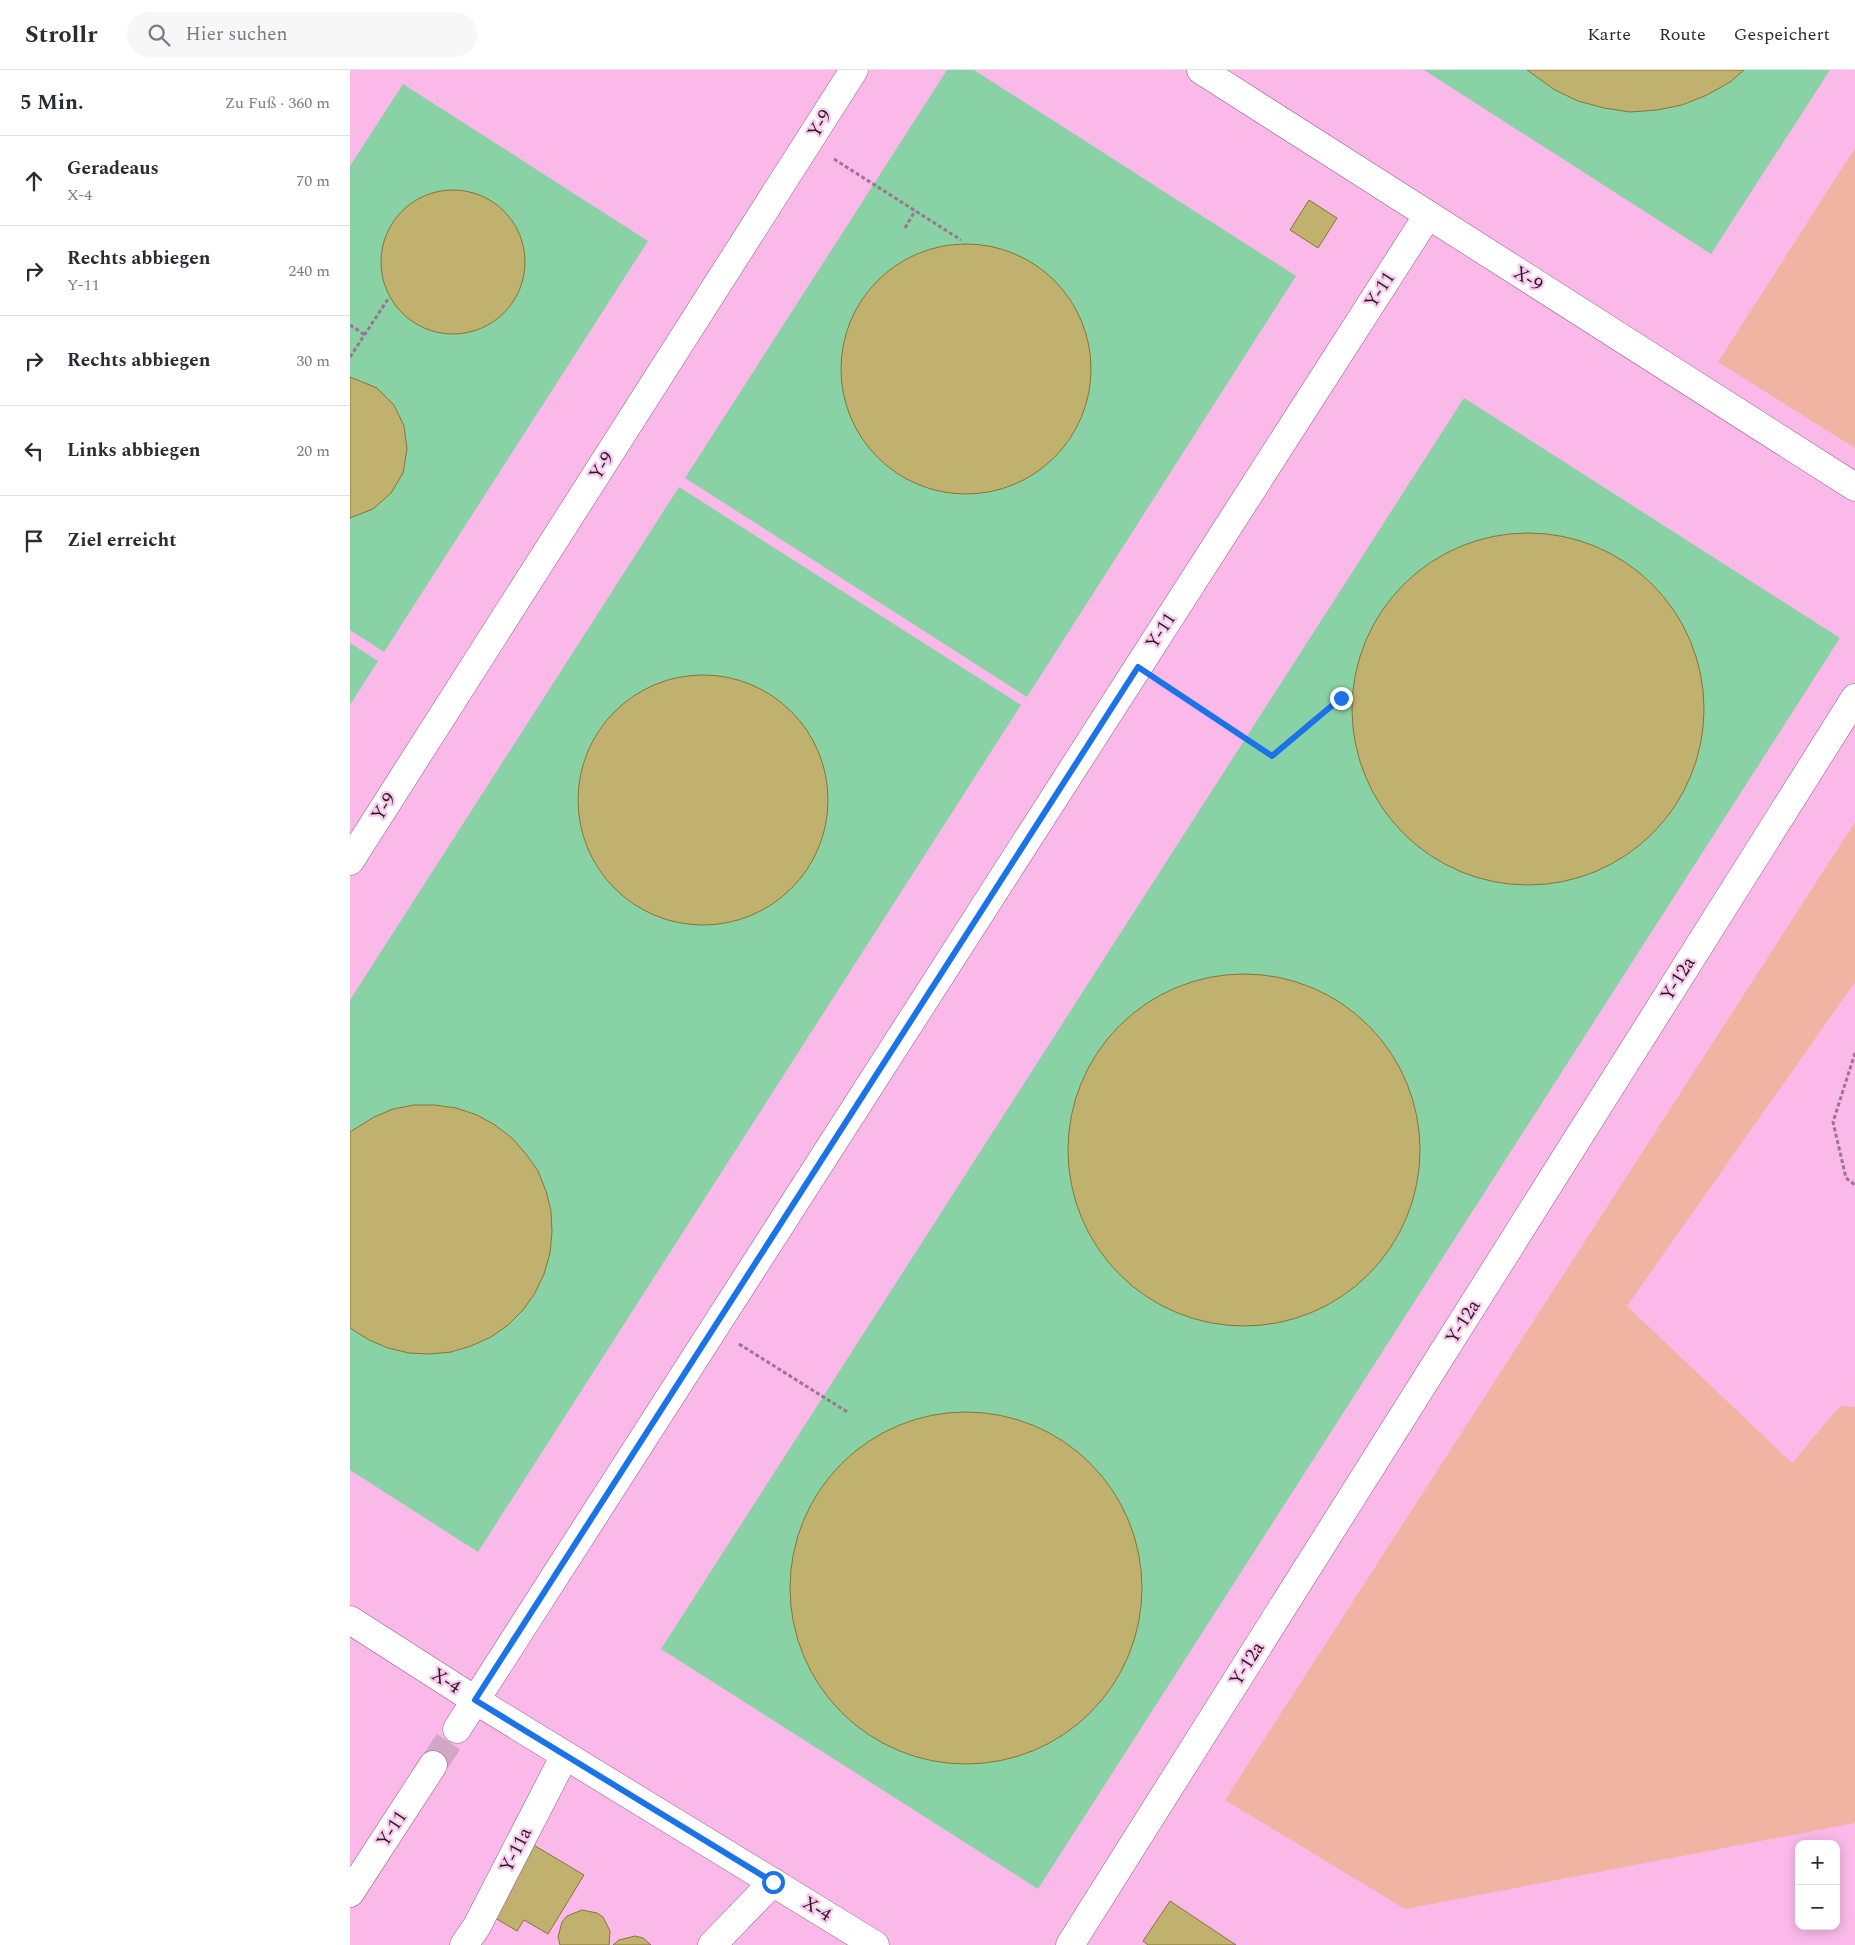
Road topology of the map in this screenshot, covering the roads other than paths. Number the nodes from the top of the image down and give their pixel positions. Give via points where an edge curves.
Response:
1 (854, 70) edge
2 (1201, 70) edge
3 (1428, 215) junction
4 (1855, 488) edge
5 (1855, 698) edge
6 (350, 861) edge
7 (350, 1620) edge
8 (475, 1700) junction
9 (456, 1729) tunnel mouth
10 (565, 1755) junction
11 (433, 1765) tunnel mouth
12 (773, 1882) junction
13 (350, 1894) edge
14 (464, 1945) edge
15 (712, 1945) edge
16 (876, 1945) edge
17 (1070, 1945) edge

1 - 6 street, Y-9
2 - 3 street, X-9
3 - 4 street, X-9
3 - 8 street, Y-11
5 - 17 street, Y-12a
7 - 8 street, X-4
8 - 9 street, Y-11
8 - 10 street, X-4
10 - 12 street, X-4
10 - 14 street, Y-11a via 477,1926
11 - 13 street, Y-11
12 - 15 street
12 - 16 street, X-4

